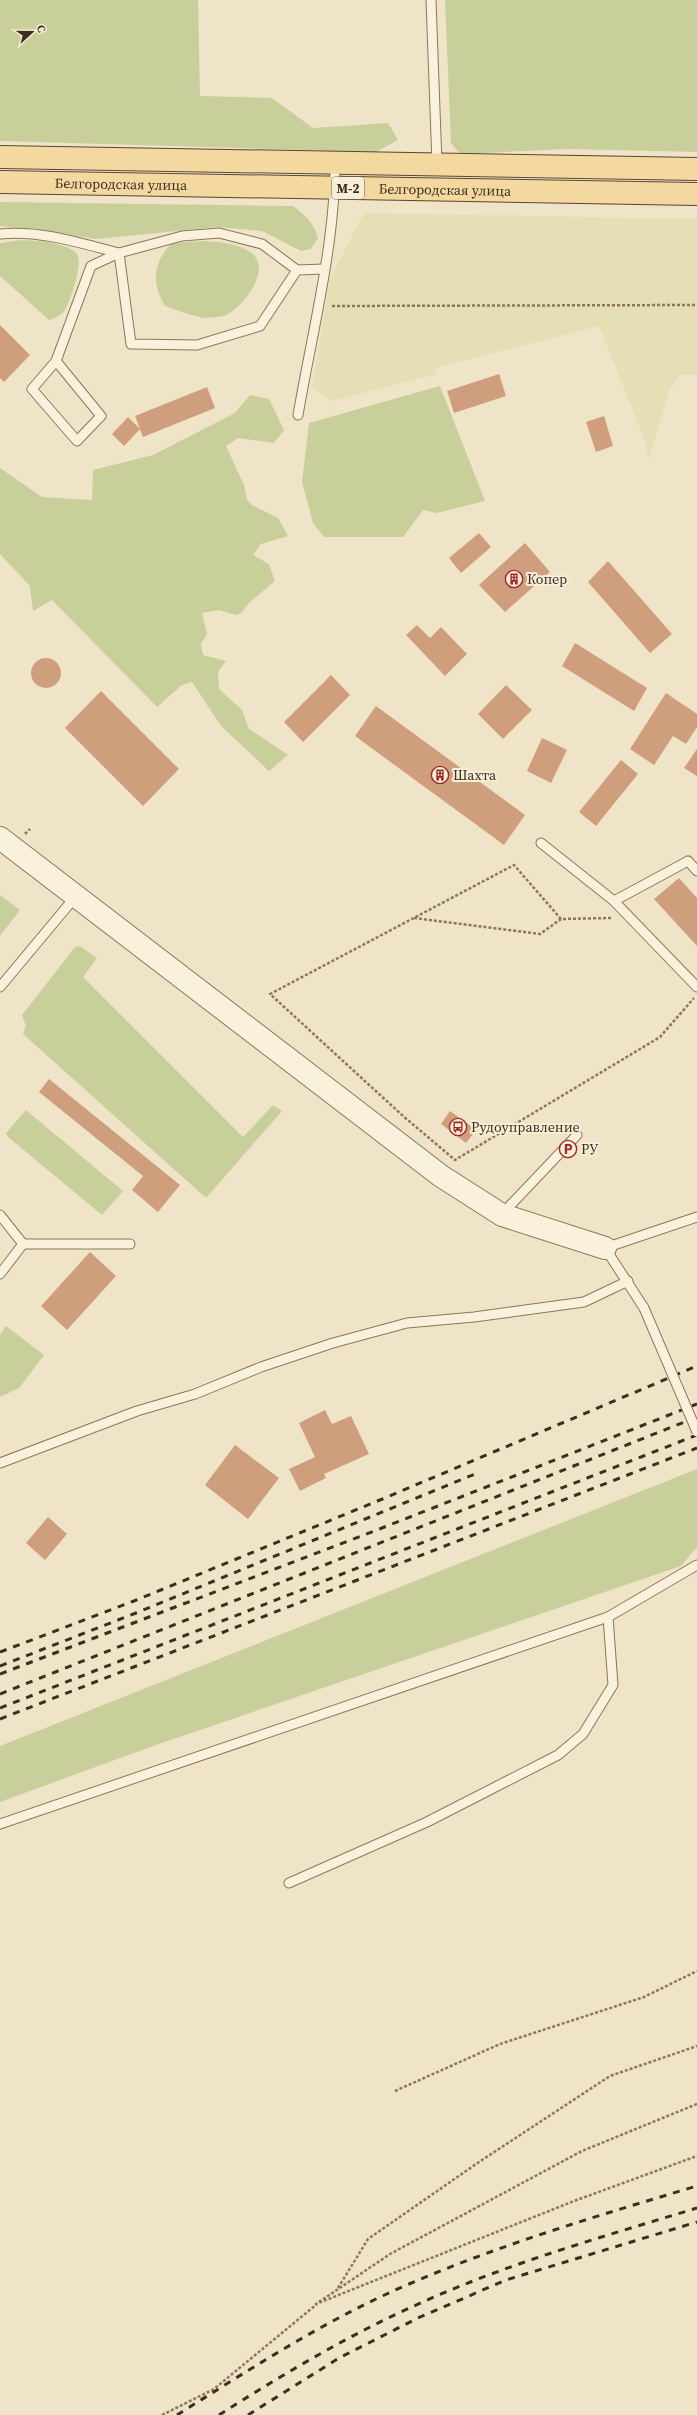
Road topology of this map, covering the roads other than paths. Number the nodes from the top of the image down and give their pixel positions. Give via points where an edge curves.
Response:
1 (431, 0) edge
2 (0, 157) edge
3 (335, 163) junction
4 (437, 164) junction
5 (697, 169) edge
6 (0, 182) edge
7 (335, 188) junction
8 (697, 194) edge
9 (0, 234) edge
10 (119, 253) junction
11 (324, 269) junction
12 (297, 270) junction
13 (56, 361) junction
14 (298, 415) dead end
15 (0, 838) edge
16 (541, 843) dead end
17 (697, 871) edge
18 (77, 895) junction
19 (614, 901) junction
20 (0, 987) edge
21 (697, 987) edge
22 (577, 1136) dead end
23 (0, 1215) edge
24 (502, 1215) junction
25 (697, 1217) edge
26 (23, 1244) junction
27 (130, 1244) dead end
28 (605, 1248) junction
29 (0, 1274) edge
30 (628, 1281) junction
31 (697, 1432) edge
32 (0, 1463) edge
33 (697, 1565) edge
34 (608, 1617) junction
35 (0, 1824) edge
36 (289, 1883) dead end

1 - 4 lane
2 - 3 main road, Белгородская улица / М-2
3 - 4 main road, Белгородская улица / М-2
3 - 7 lane
4 - 5 main road, Белгородская улица / М-2
6 - 7 main road, Белгородская улица / М-2
7 - 8 main road, Белгородская улица / М-2
7 - 11 lane
9 - 10 lane via 16,232 62,239
10 - 12 lane via 182,236 219,233 262,244
10 - 12 lane via 131,344 197,345 260,326
10 - 13 lane via 91,266
11 - 12 lane
11 - 14 lane
13 - 13 lane via 101,416 77,441 32,389
15 - 18 street
16 - 19 lane
17 - 19 lane via 688,861
18 - 20 lane
18 - 24 street via 441,1176
19 - 21 lane
22 - 24 lane
23 - 26 lane
24 - 28 street
25 - 28 lane
26 - 27 lane
26 - 29 lane
28 - 30 lane
30 - 31 lane, bridge via 644,1308
30 - 32 lane via 584,1302 407,1324 333,1343 261,1367 195,1394 137,1411
33 - 34 lane
34 - 35 lane
34 - 36 lane via 613,1685 583,1734 558,1755 428,1822

